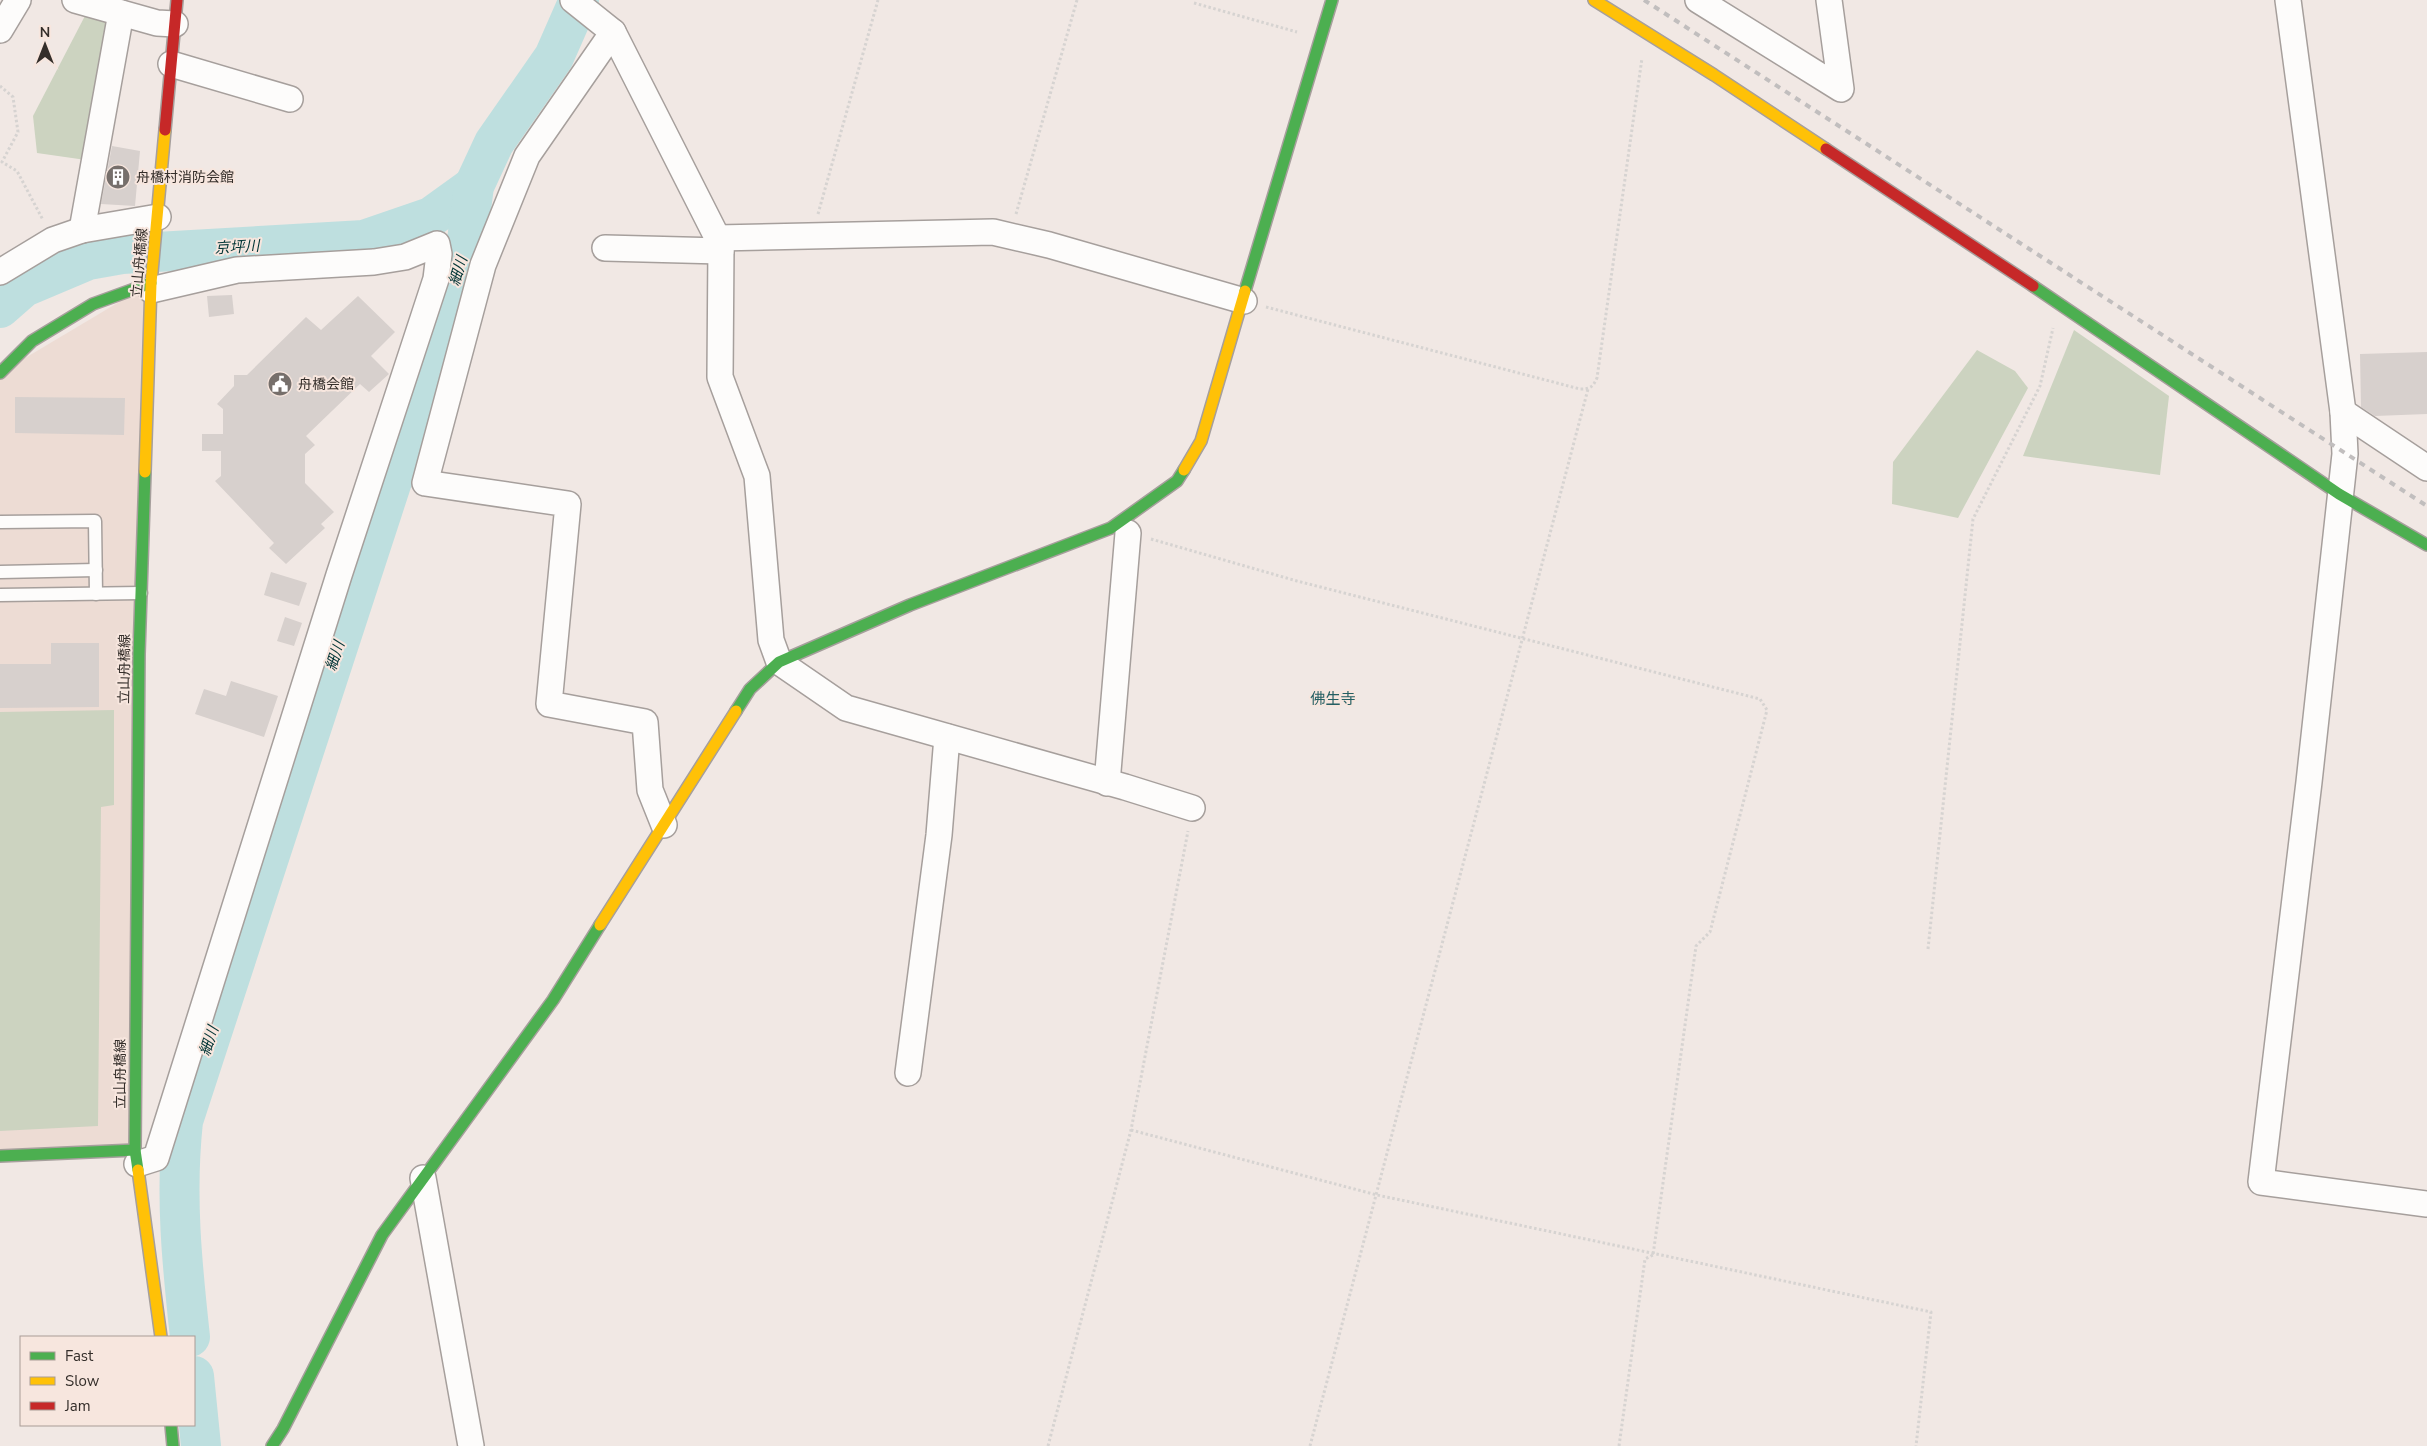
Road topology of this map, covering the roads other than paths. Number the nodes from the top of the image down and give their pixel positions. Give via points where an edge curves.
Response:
1 (18, 0) edge
2 (76, 0) edge
3 (573, 0) edge
4 (1332, 0) edge
5 (1594, 0) edge
6 (1698, 0) edge
7 (1829, 0) edge
8 (2288, 0) edge
9 (176, 12) edge
10 (121, 13) junction
11 (0, 30) edge
12 (613, 32) junction
13 (169, 75) junction
14 (290, 99) dead end
15 (158, 217) junction
16 (82, 230) junction
17 (719, 245) junction
18 (605, 248) dead end
19 (0, 272) edge
20 (151, 286) junction
21 (1244, 301) junction
22 (0, 373) edge
23 (2344, 412) junction
24 (2427, 468) edge
25 (2339, 494) junction
26 (0, 522) edge
27 (1128, 533) road end
28 (2427, 545) edge
29 (96, 570) junction
30 (0, 572) edge
31 (141, 593) junction
32 (0, 594) edge
33 (96, 594) junction
34 (779, 662) junction
35 (946, 737) junction
36 (1107, 782) junction
37 (1192, 808) road end
38 (664, 825) junction
39 (908, 1074) dead end
40 (0, 1156) edge
41 (136, 1157) junction
42 (424, 1178) junction
43 (2427, 1204) edge
44 (161, 1336) edge
45 (171, 1426) edge
46 (173, 1446) edge
47 (272, 1446) edge
48 (471, 1446) edge

1 - 11 street
2 - 10 street
3 - 12 street
4 - 21 street
5 - 25 street via 2059,303
6 - 7 street via 1841,88
8 - 23 street
9 - 10 street via 157,23
9 - 13 street, 立山舟橋線
10 - 16 street
12 - 17 street
12 - 38 street via 527,156 483,266 425,483 568,504 549,704 645,722 650,790
13 - 14 street
13 - 15 street, 立山舟橋線
15 - 16 street
15 - 20 street, 立山舟橋線
16 - 19 street via 53,240
17 - 18 street
17 - 21 street via 811,236 993,232
17 - 34 street via 720,377 757,476 771,640
20 - 22 street via 93,304 32,341
20 - 31 street, 立山舟橋線
20 - 41 street via 237,270 374,262 405,257 438,244 436,279 339,575 156,1158
21 - 34 street via 1201,441 1177,480 1111,528 910,605
23 - 24 street
23 - 25 street via 2345,454
25 - 28 street
25 - 43 street via 2309,782 2261,1182
26 - 29 lane via 95,521
27 - 36 street
29 - 30 lane
29 - 33 lane
31 - 33 lane
31 - 41 street, 立山舟橋線
32 - 33 lane
34 - 35 street via 846,708
34 - 38 street via 750,689
35 - 36 street
35 - 39 street via 939,835
36 - 37 street
38 - 42 street via 552,1000
40 - 41 street
41 - 44 street, 立山舟橋線
42 - 47 street via 382,1235
42 - 48 street
45 - 46 street

